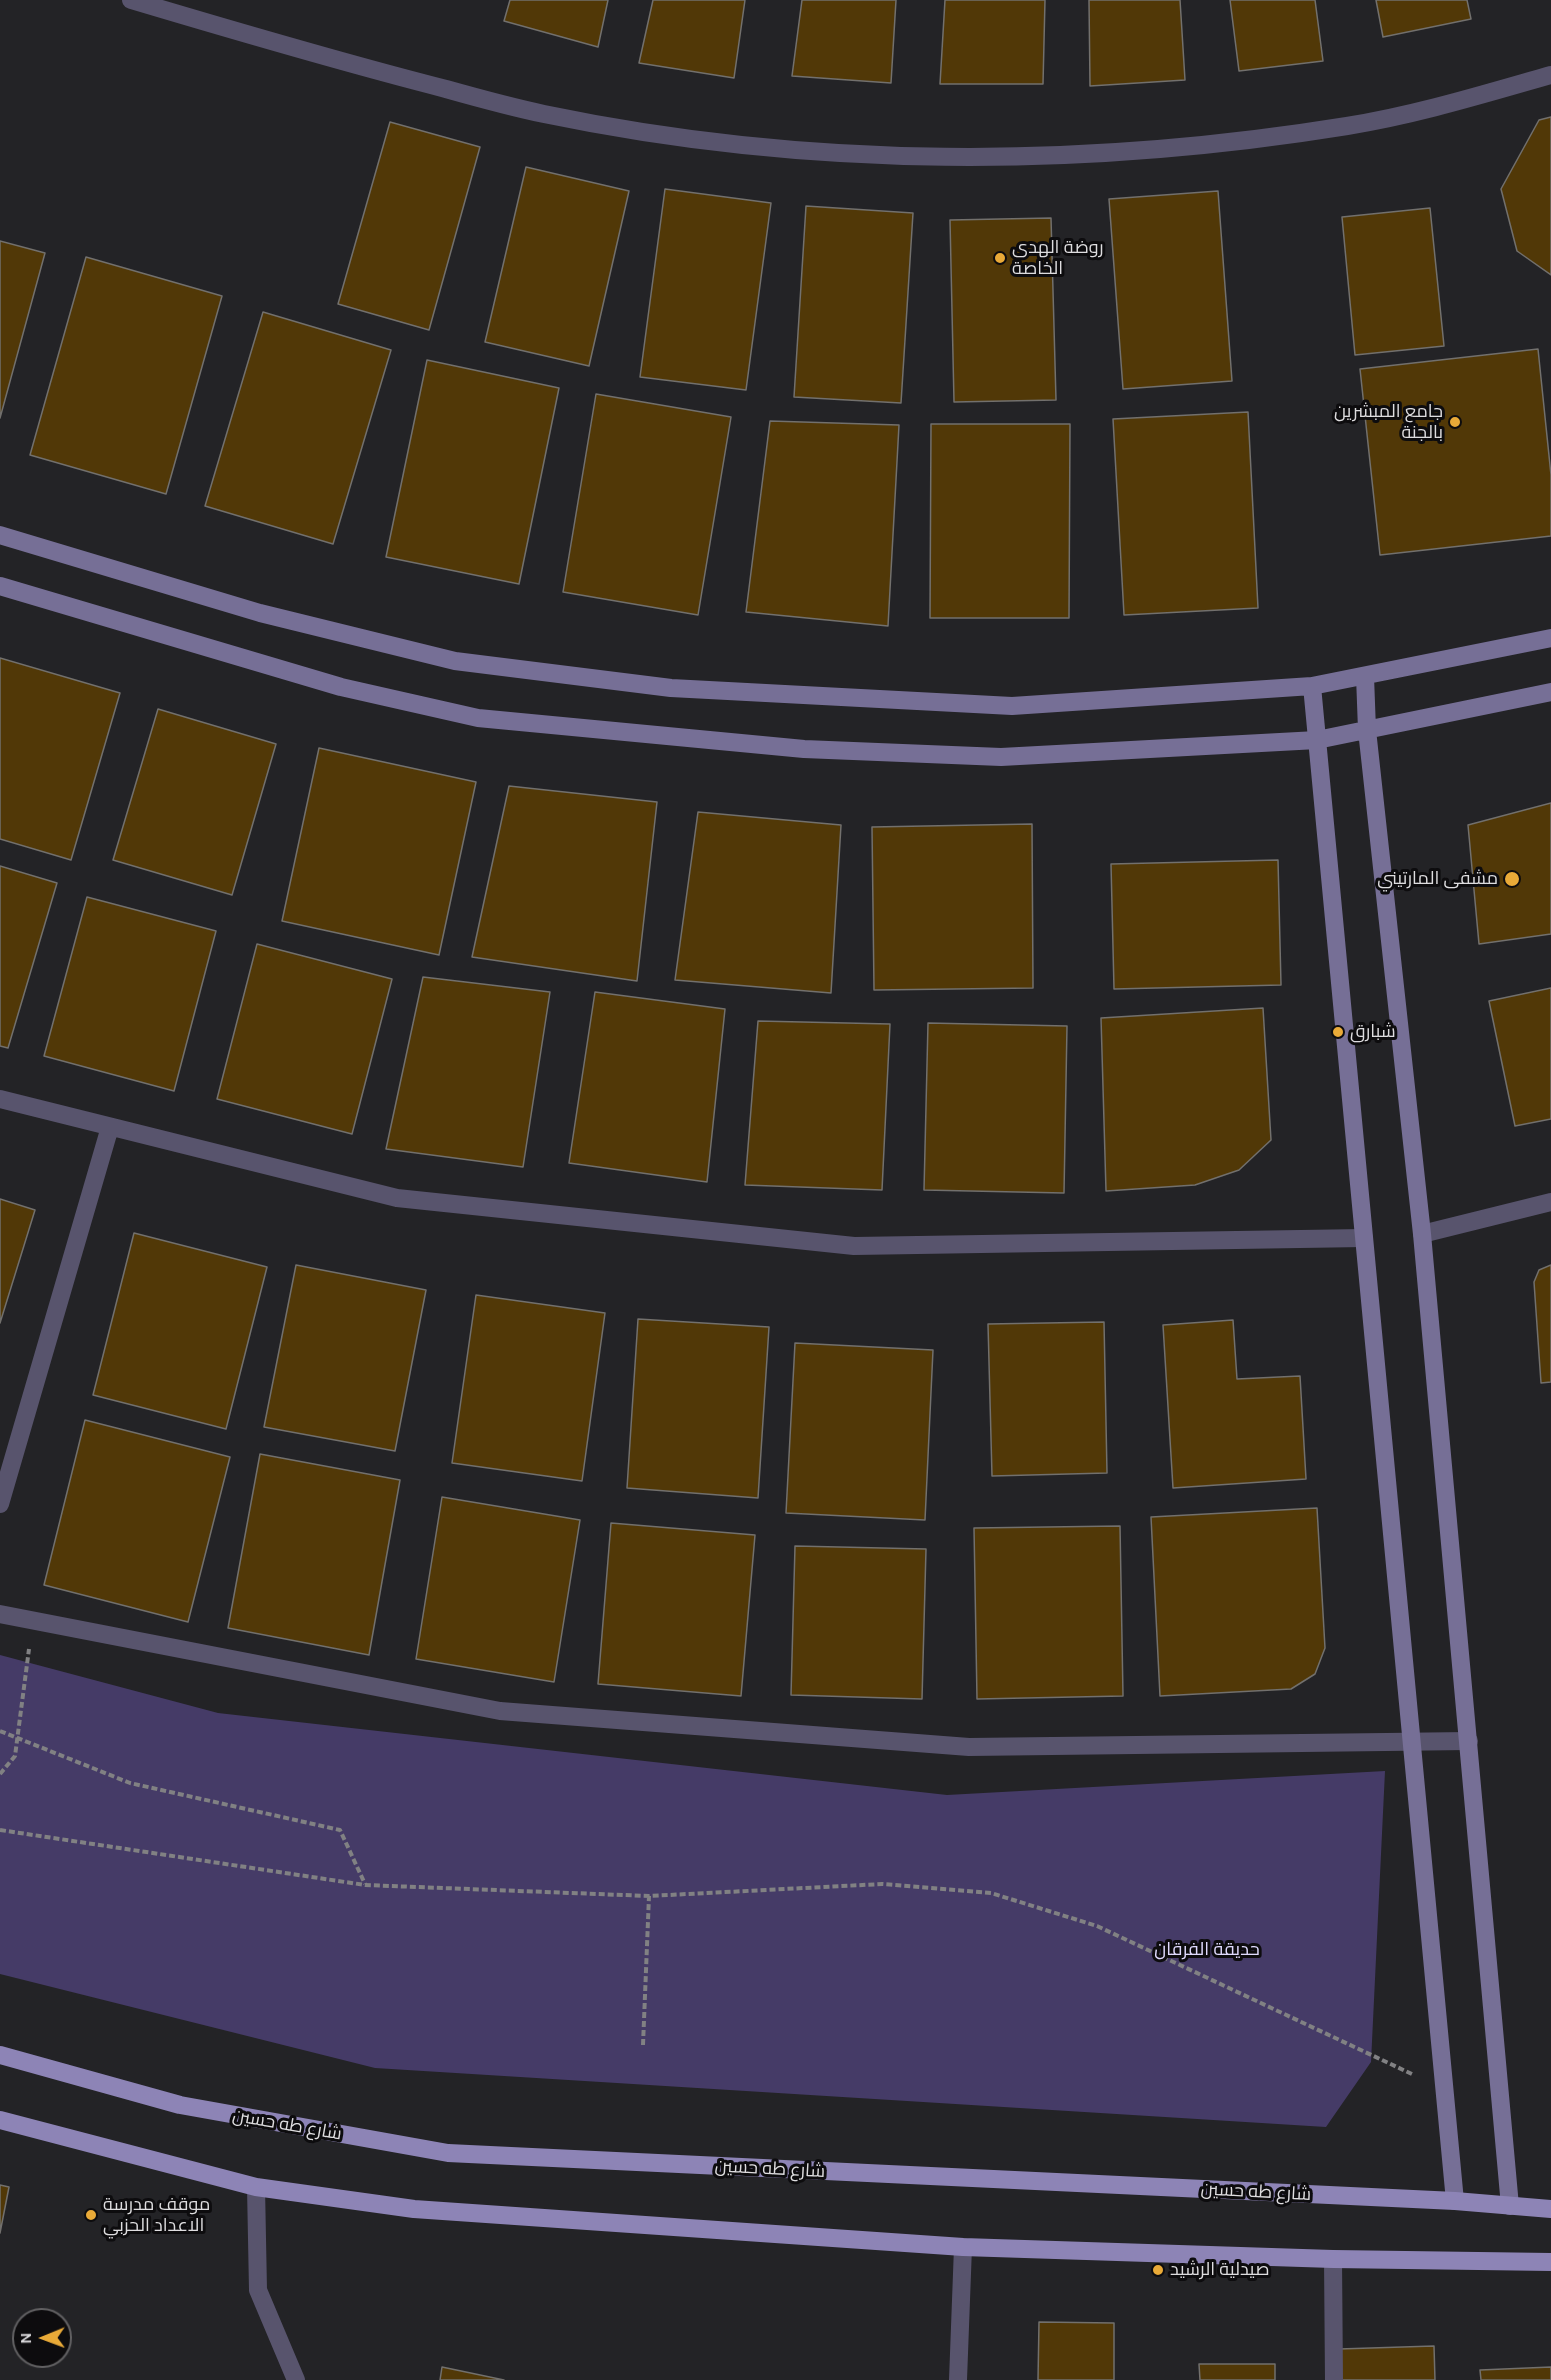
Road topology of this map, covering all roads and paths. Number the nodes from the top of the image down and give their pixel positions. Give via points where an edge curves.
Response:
1 (131, 0) edge
2 (1551, 75) edge
3 (0, 535) edge
4 (0, 586) edge
5 (1551, 638) edge
6 (1365, 676) junction
7 (1312, 686) junction
8 (1551, 692) edge
9 (1367, 730) junction
10 (1317, 740) junction
11 (0, 1099) edge
12 (111, 1127) junction
13 (1551, 1202) edge
14 (1422, 1234) junction
15 (1365, 1238) junction
16 (0, 1504) edge
17 (0, 1614) edge
18 (33, 1620) junction
19 (0, 1731) edge
20 (17, 1737) junction
21 (1468, 1741) junction
22 (1412, 1743) junction
23 (0, 1774) edge
24 (0, 1830) edge
25 (365, 1885) junction
26 (649, 1896) junction
27 (643, 2045) dead end
28 (0, 2055) edge
29 (1444, 2090) junction
30 (0, 2120) edge
31 (256, 2187) junction
32 (1455, 2201) junction
33 (1510, 2206) junction
34 (1551, 2209) edge
35 (963, 2247) junction
36 (1333, 2259) junction
37 (1551, 2262) edge
38 (296, 2380) edge
39 (958, 2380) edge
40 (1334, 2380) edge

1 - 2 street via 542,114 740,145 840,153 1038,156 1224,142 1350,126
3 - 7 main road via 260,613 455,661 671,688 1012,706
4 - 10 main road via 341,687 478,718 804,749 1001,757
5 - 6 main road
6 - 7 main road
6 - 9 main road
7 - 10 main road
8 - 9 main road
9 - 10 main road
9 - 14 main road
10 - 15 main road
11 - 12 street
12 - 15 street via 397,1198 854,1246
12 - 16 street
13 - 14 street
14 - 21 main road
15 - 22 main road
17 - 18 street
18 - 20 path
18 - 22 street via 500,1711 969,1747
19 - 20 path
20 - 23 path via 15,1756
20 - 25 path via 130,1783 340,1830
21 - 22 street
21 - 33 main road
22 - 29 main road
24 - 25 path
25 - 26 path
26 - 27 path
26 - 29 path via 882,1884 990,1893 1097,1926
28 - 32 main road, شارع طه حسين via 180,2105 448,2153
29 - 32 main road
30 - 31 main road
31 - 35 main road via 414,2209
31 - 38 street via 258,2290
32 - 33 main road, شارع طه حسين
33 - 34 main road, شارع طه حسين
35 - 36 main road
35 - 39 street
36 - 37 main road
36 - 40 street

